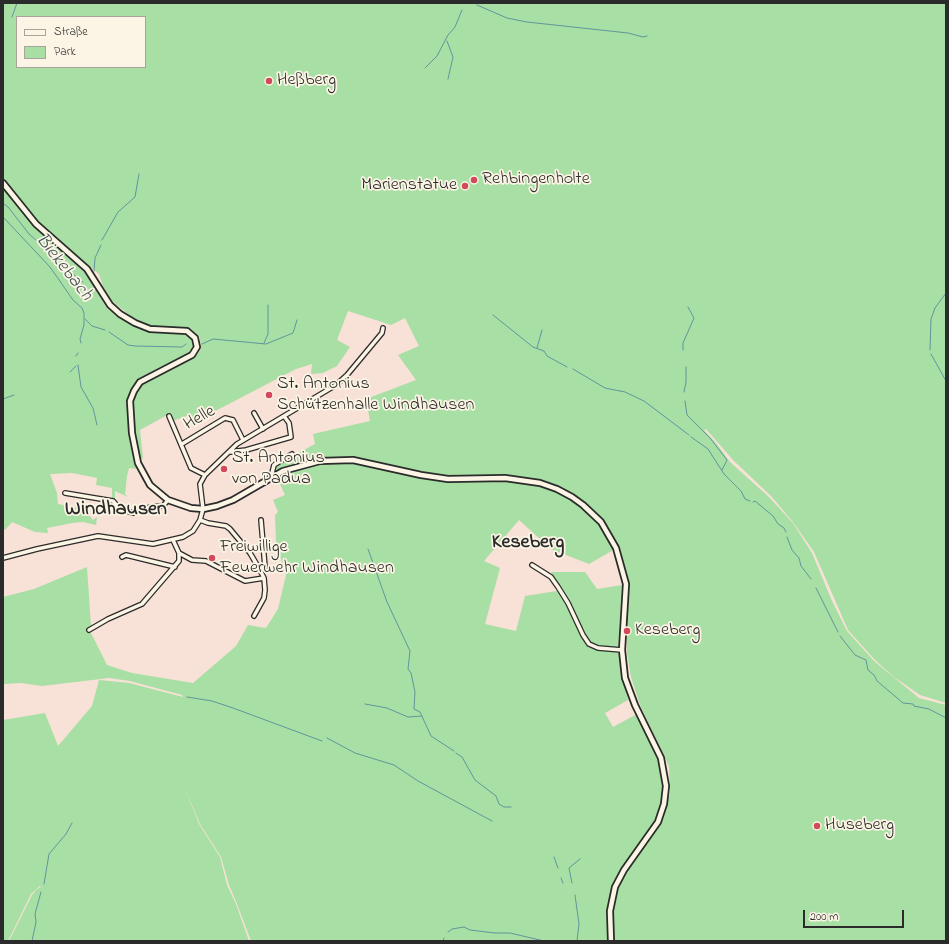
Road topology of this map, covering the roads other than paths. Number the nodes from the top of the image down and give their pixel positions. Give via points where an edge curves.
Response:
1 (3, 183) edge
2 (383, 328) dead end
3 (254, 413) dead end
4 (169, 416) dead end
5 (284, 416) junction
6 (263, 429) junction
7 (243, 440) junction
8 (182, 444) junction
9 (229, 452) junction
10 (292, 454) dead end
11 (205, 475) junction
12 (271, 477) junction
13 (65, 493) dead end
14 (168, 500) junction
15 (203, 509) junction
16 (200, 520) junction
17 (261, 520) dead end
18 (173, 540) junction
19 (179, 553) junction
20 (4, 557) edge
21 (122, 557) dead end
22 (532, 565) dead end
23 (175, 567) junction
24 (260, 570) junction
25 (264, 578) junction
26 (254, 616) dead end
27 (89, 630) dead end
28 (622, 650) junction
29 (611, 941) edge

1 - 14 main road via 36,224 87,269 110,305 120,314 150,329 182,330 191,333 195,338 197,347 192,355 140,382 130,401 132,433 138,463 150,485
2 - 5 street via 382,333 348,375 336,386
3 - 6 street
4 - 8 street, Helle
5 - 6 street
5 - 9 street via 289,423 292,437
6 - 7 street
7 - 8 street, Helle via 233,420 225,418
7 - 9 street
8 - 11 street, Helle via 191,468
9 - 11 street
10 - 12 street via 274,465
11 - 15 street via 200,484
12 - 15 main road via 224,504
12 - 28 main road via 295,467 320,461 353,460 448,479 519,479 557,489 590,510 606,528 616,548 626,584
13 - 14 street via 113,501 120,509 134,514 150,507 163,506
14 - 15 main road
15 - 16 street
16 - 18 street via 193,531
16 - 24 street via 208,524 226,526 250,553
17 - 24 street via 265,567
18 - 19 street
18 - 20 street via 153,544 98,536
19 - 23 street via 179,561
19 - 25 street via 192,560 214,565 245,581
21 - 23 street
22 - 28 street via 551,577 589,644 598,648
23 - 27 street via 142,604 108,618
24 - 25 street
25 - 26 street via 264,598
28 - 29 main road via 629,692 657,748 664,767 666,786 658,822 621,875 611,901

